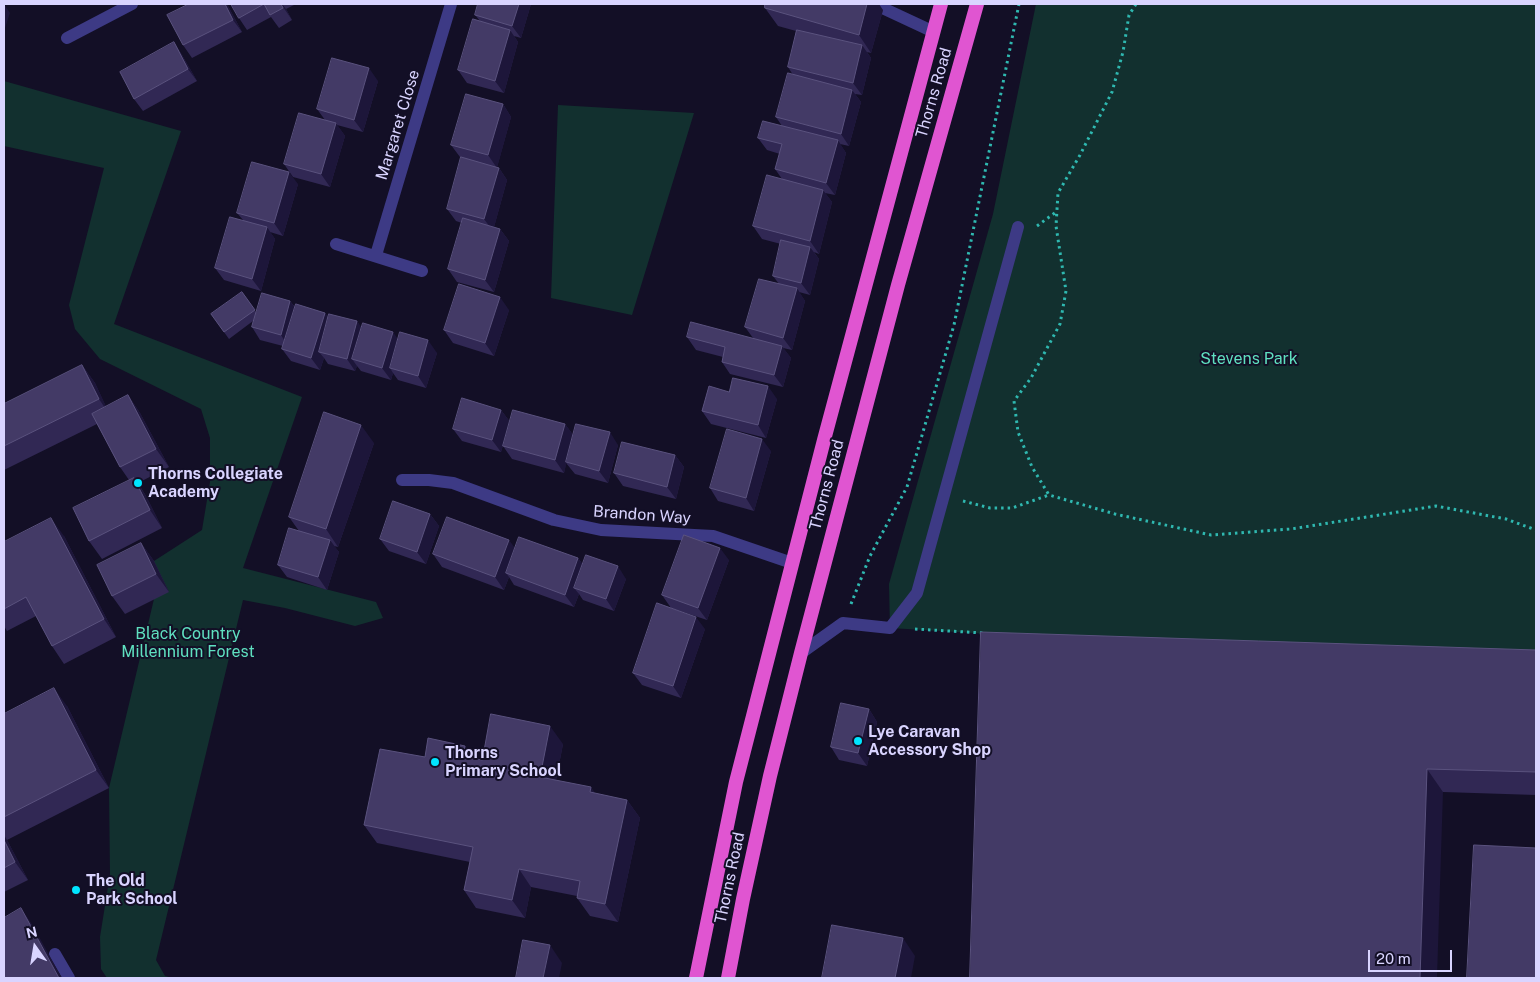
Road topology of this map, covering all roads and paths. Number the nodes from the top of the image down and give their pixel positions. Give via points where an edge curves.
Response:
1 (132, 4) edge
2 (451, 4) edge
3 (874, 4) edge
4 (941, 4) edge
5 (977, 4) edge
6 (1020, 4) edge
7 (1136, 4) edge
8 (934, 32) junction
9 (67, 38) dead end
10 (1018, 227) dead end
11 (336, 244) dead end
12 (376, 255) junction
13 (422, 271) dead end
14 (402, 480) dead end
15 (1049, 495) junction
16 (944, 496) junction
17 (1536, 530) edge
18 (792, 563) junction
19 (843, 623) junction
20 (890, 628) junction
21 (988, 634) edge
22 (801, 653) junction
23 (55, 954) dead end
24 (69, 978) edge
25 (696, 978) edge
26 (728, 978) edge

1 - 9 street
2 - 12 street, Margaret Close
3 - 8 street
4 - 8 highway, Thorns Road
5 - 22 highway, Thorns Road via 898,285
6 - 19 path via 954,325 907,487 870,556
7 - 15 path via 1129,15 1112,92 1058,193 1056,226 1066,291 1060,324 1031,378 1014,401 1018,432
8 - 18 highway, Thorns Road
10 - 16 street
11 - 12 street
12 - 13 street
14 - 18 street, Brandon Way via 453,483 554,520 601,530 713,536
15 - 16 path via 1012,508 990,508
15 - 17 path via 1115,514 1211,535 1291,529 1436,506 1506,519
16 - 20 street via 917,592
18 - 25 highway, Thorns Road via 736,782
19 - 20 street
19 - 22 street
20 - 21 path
22 - 26 highway, Thorns Road via 770,776
23 - 24 street

